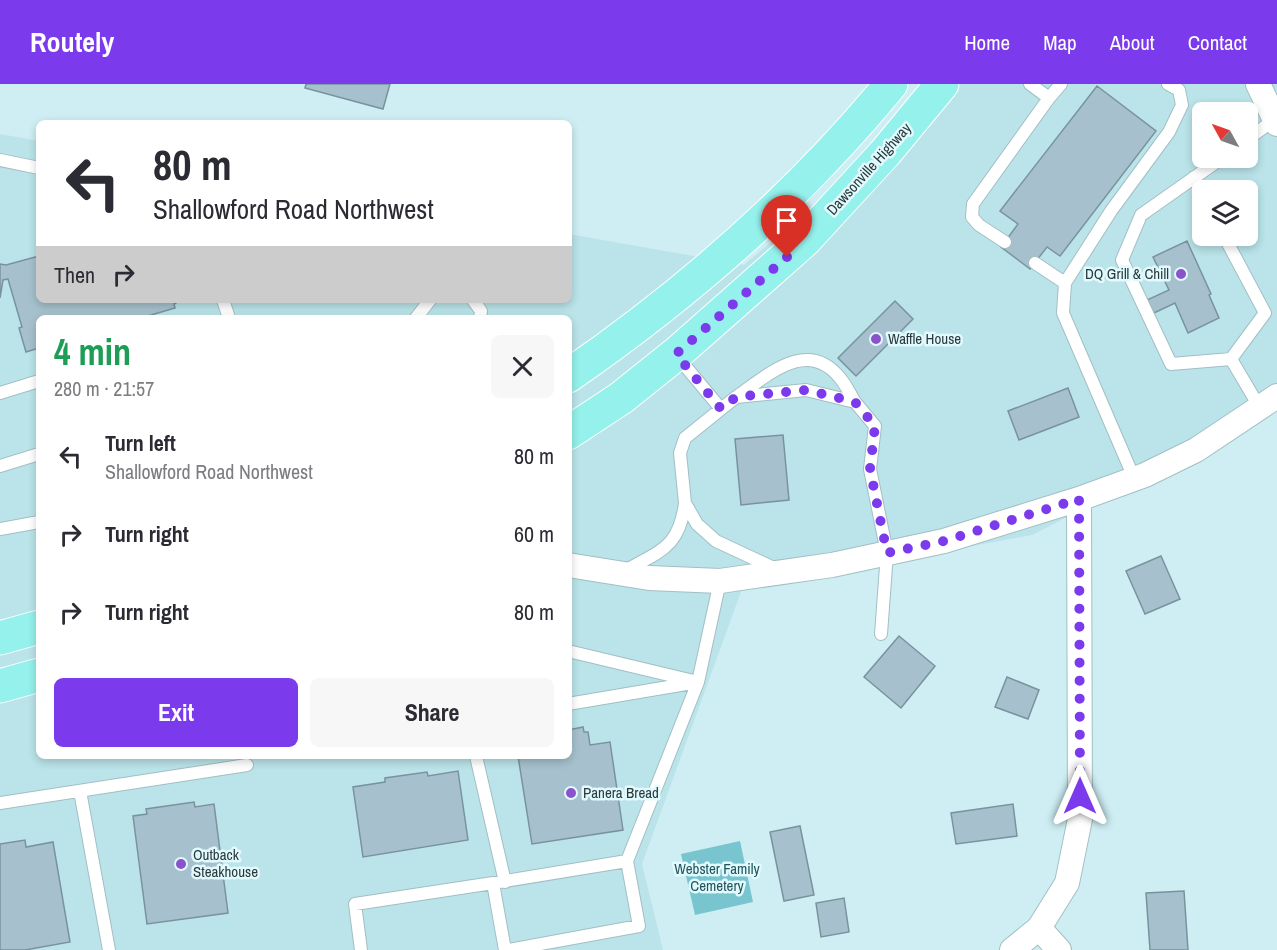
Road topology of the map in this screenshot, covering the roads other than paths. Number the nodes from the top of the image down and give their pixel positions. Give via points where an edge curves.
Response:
1 (891, 84) edge
2 (942, 84) edge
3 (1030, 84) edge
4 (1061, 84) edge
5 (1258, 84) edge
6 (1177, 86) edge
7 (1049, 98) junction
8 (1276, 122) edge
9 (1258, 133) edge
10 (0, 160) edge
11 (36, 167) edge
12 (1207, 168) edge
13 (1194, 177) junction
14 (1196, 180) edge
15 (1005, 242) dead end
16 (1229, 246) edge
17 (1035, 263) dead end
18 (1065, 283) junction
19 (428, 303) edge
20 (418, 315) edge
21 (676, 354) junction
22 (1231, 359) junction
23 (572, 373) edge
24 (36, 382) edge
25 (0, 393) edge
26 (736, 397) junction
27 (855, 402) junction
28 (1268, 402) edge
29 (721, 409) junction
30 (572, 430) edge
31 (36, 455) edge
32 (0, 465) edge
33 (1134, 478) junction
34 (1079, 499) junction
35 (685, 503) junction
36 (36, 523) edge
37 (0, 529) edge
38 (887, 553) junction
39 (572, 566) edge
40 (783, 572) junction
41 (621, 574) junction
42 (720, 581) junction
43 (36, 628) edge
44 (881, 633) dead end
45 (0, 638) edge
46 (572, 652) edge
47 (36, 676) edge
48 (698, 682) junction
49 (2, 687) edge
50 (572, 703) edge
51 (477, 759) edge
52 (247, 765) dead end
53 (80, 791) junction
54 (0, 803) edge
55 (627, 861) junction
56 (499, 883) junction
57 (1039, 928) junction
58 (109, 950) edge
59 (361, 950) edge
60 (507, 950) edge
61 (1012, 950) edge
62 (1059, 950) edge

1 - 23 main road via 854,129 766,216 691,284
2 - 21 main road, Dawsonville Highway via 804,241
3 - 7 lane
4 - 7 lane
5 - 8 street
6 - 18 lane via 1182,105 1169,132
7 - 15 lane via 973,204 972,217
8 - 9 lane
10 - 11 lane
12 - 13 lane
13 - 14 lane
13 - 22 lane via 1141,215 1122,260 1172,364
16 - 22 lane via 1265,313
17 - 18 lane
18 - 33 lane via 1063,313
19 - 20 lane
21 - 29 lane
21 - 30 main road, Dawsonville Highway
22 - 28 lane
24 - 25 lane
26 - 27 lane via 806,390
26 - 27 lane via 776,369 807,360 820,362 840,377
26 - 29 lane
27 - 38 lane via 875,426 870,469
28 - 33 street via 1196,450
29 - 35 lane via 685,438 680,453
31 - 32 lane
33 - 34 street
34 - 38 street via 944,541
34 - 57 street via 1080,819 1068,883
35 - 40 lane via 697,524 716,541
35 - 41 lane via 682,524 671,543
36 - 37 lane
38 - 40 street
38 - 44 lane
39 - 41 street
40 - 42 street
41 - 42 street
42 - 48 lane
43 - 45 main road
46 - 48 lane
47 - 49 main road
48 - 50 lane
48 - 55 lane
51 - 56 lane
52 - 53 lane
53 - 54 lane
53 - 58 lane
55 - 56 lane
55 - 60 lane via 639,926
56 - 59 lane via 355,904
56 - 60 lane
57 - 61 street
57 - 62 street

